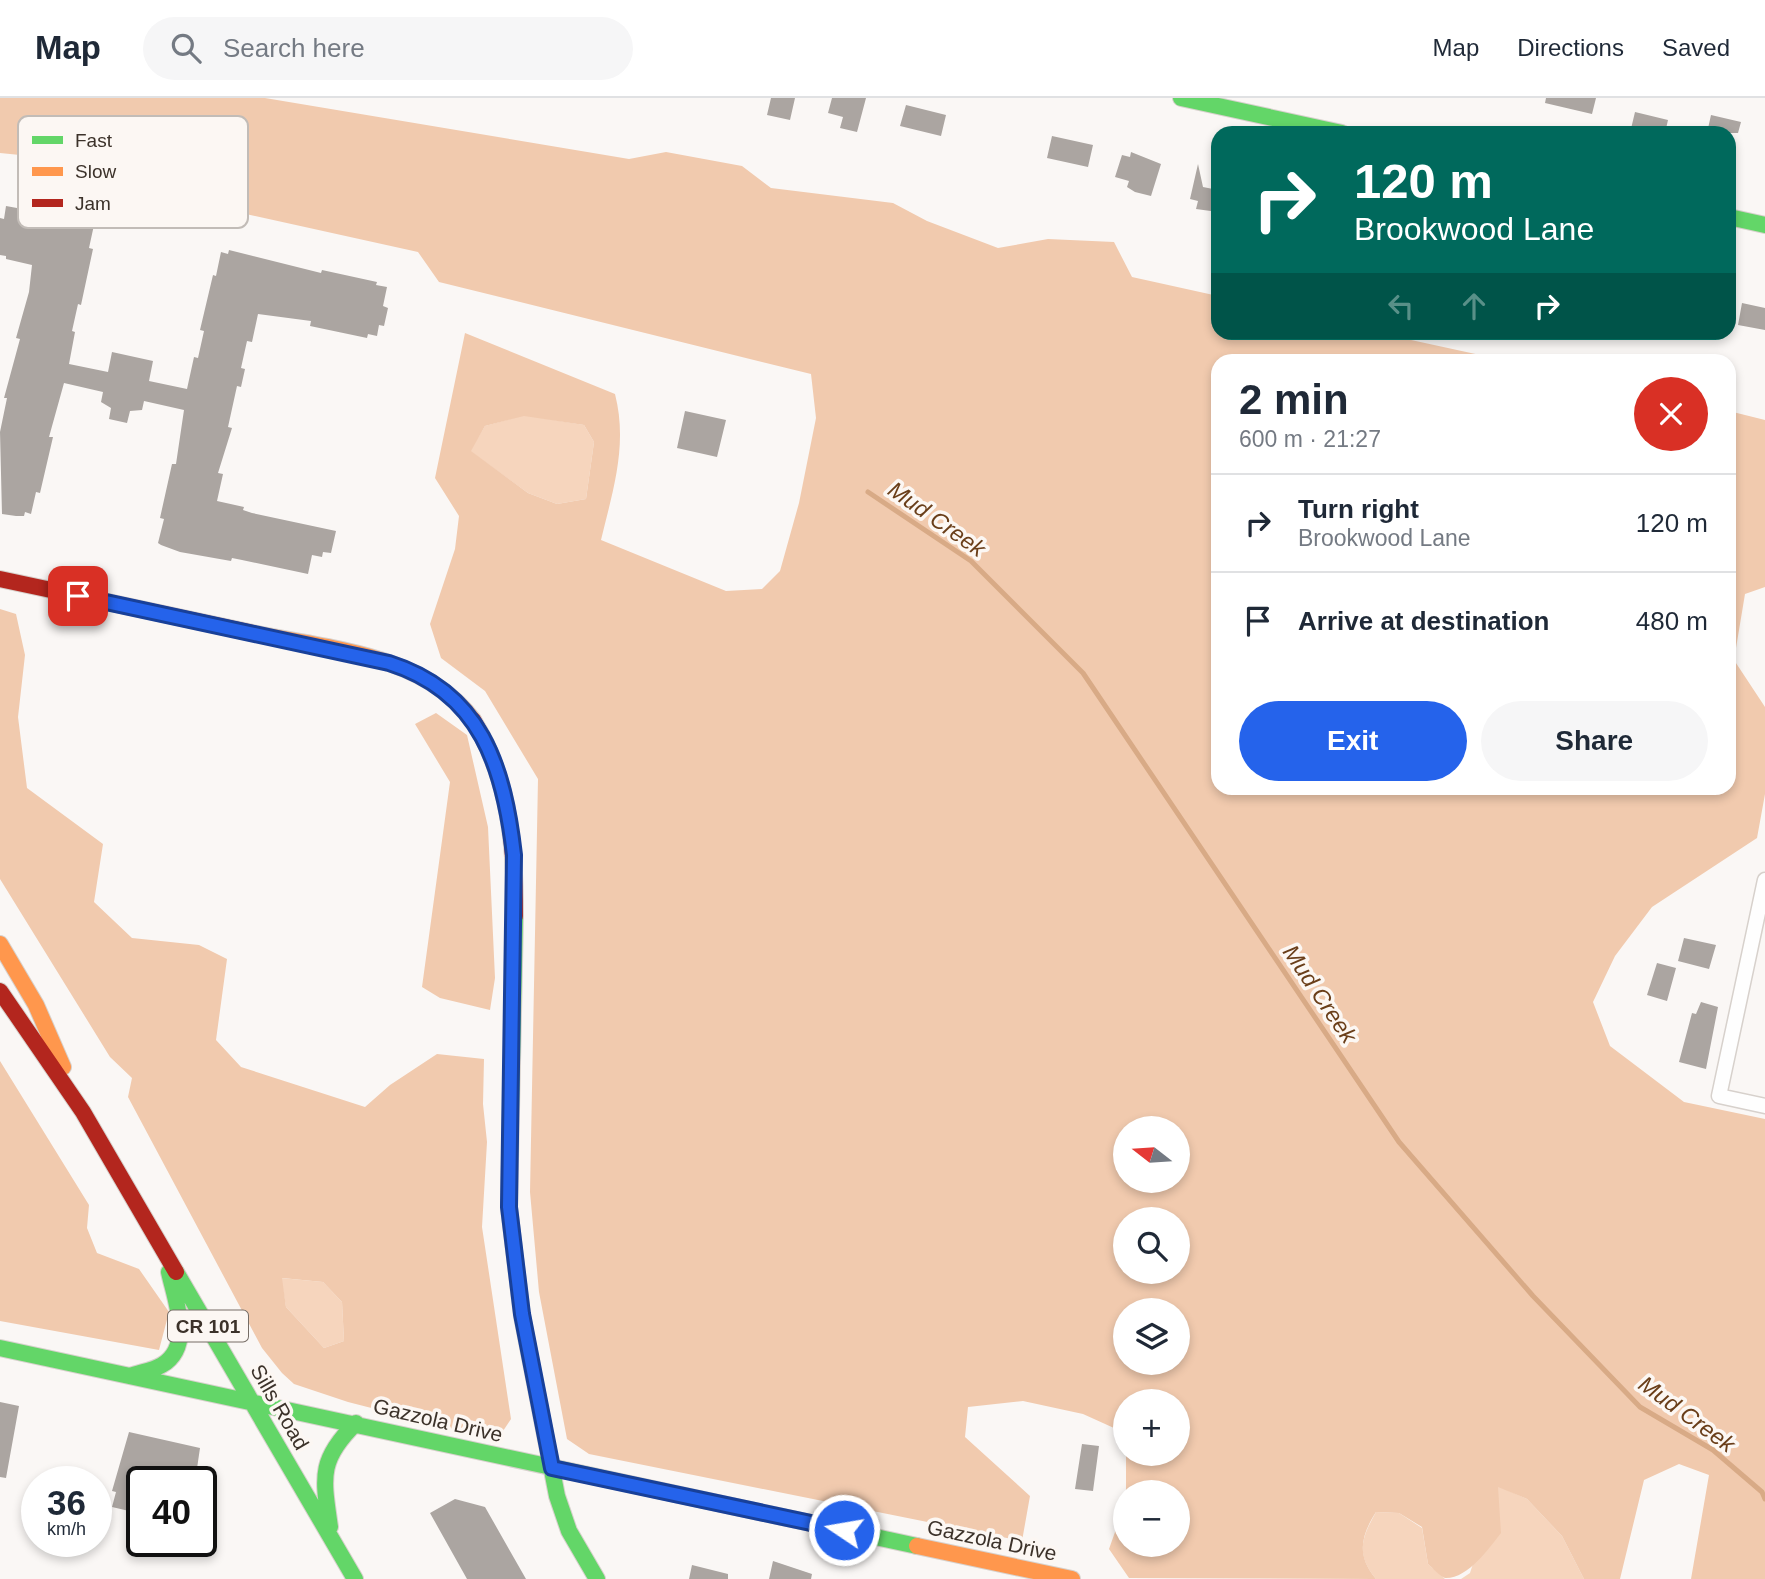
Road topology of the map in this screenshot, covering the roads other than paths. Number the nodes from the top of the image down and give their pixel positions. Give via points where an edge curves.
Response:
1 (1181, 98) edge
2 (1310, 126) edge
3 (1736, 219) edge
4 (1765, 225) edge
5 (0, 579) edge
6 (1765, 880) edge
7 (0, 944) edge
8 (0, 991) edge
9 (1765, 1106) edge
10 (83, 1112) junction
11 (165, 1252) junction
12 (0, 1348) edge
13 (130, 1376) junction
14 (251, 1401) junction
15 (356, 1423) junction
16 (552, 1468) junction
17 (331, 1538) junction
18 (355, 1579) edge
19 (597, 1579) edge
20 (1072, 1579) edge

1 - 2 street
3 - 4 street
5 - 16 street via 408,669 458,702 485,739 503,792 514,855 508,1156 512,1252
6 - 9 street via 1719,1096
7 - 10 street, Sills Road / CR 101 via 36,1005
8 - 10 street, Sills Road / CR 101
10 - 11 street, Sills Road / CR 101
11 - 13 street via 179,1344 163,1365
11 - 14 street, Sills Road / CR 101
12 - 13 street, Gazzola Drive
13 - 14 street, Gazzola Drive
14 - 15 street, Gazzola Drive
14 - 17 street, Sills Road / CR 101
15 - 16 street, Gazzola Drive
15 - 17 street via 325,1459
16 - 19 street via 569,1531
16 - 20 street, Gazzola Drive
17 - 18 street, Sills Road / CR 101

